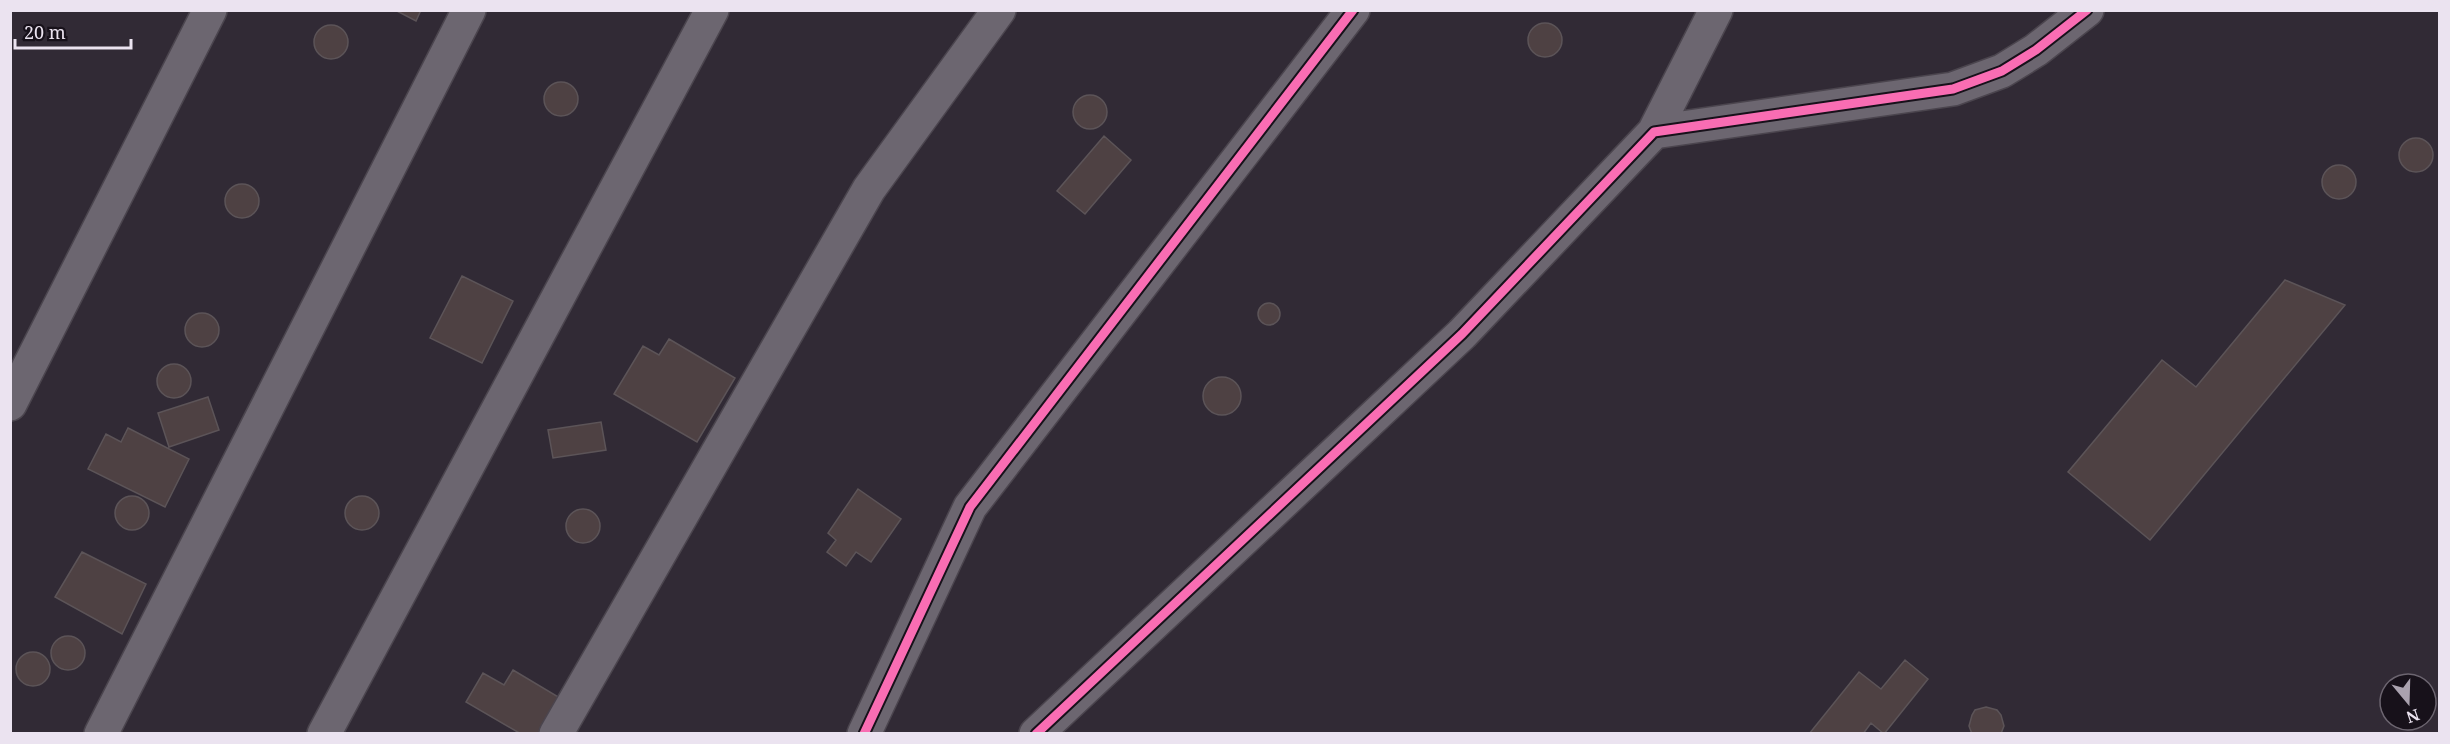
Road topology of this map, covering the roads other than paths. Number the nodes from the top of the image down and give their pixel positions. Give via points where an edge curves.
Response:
1 (210, 10) edge
2 (469, 10) edge
3 (712, 10) edge
4 (999, 10) edge
5 (1353, 10) edge
6 (1716, 10) edge
7 (2087, 10) edge
8 (1654, 132) junction
9 (10, 404) edge
10 (101, 734) edge
11 (324, 734) edge
12 (556, 734) edge
13 (864, 734) edge
14 (1036, 734) edge

1 - 9 street
2 - 10 street
3 - 11 street
4 - 12 street via 869,189
5 - 13 street via 970,507
6 - 8 street
7 - 8 street via 2002,71 1953,89
8 - 14 street via 1462,334

